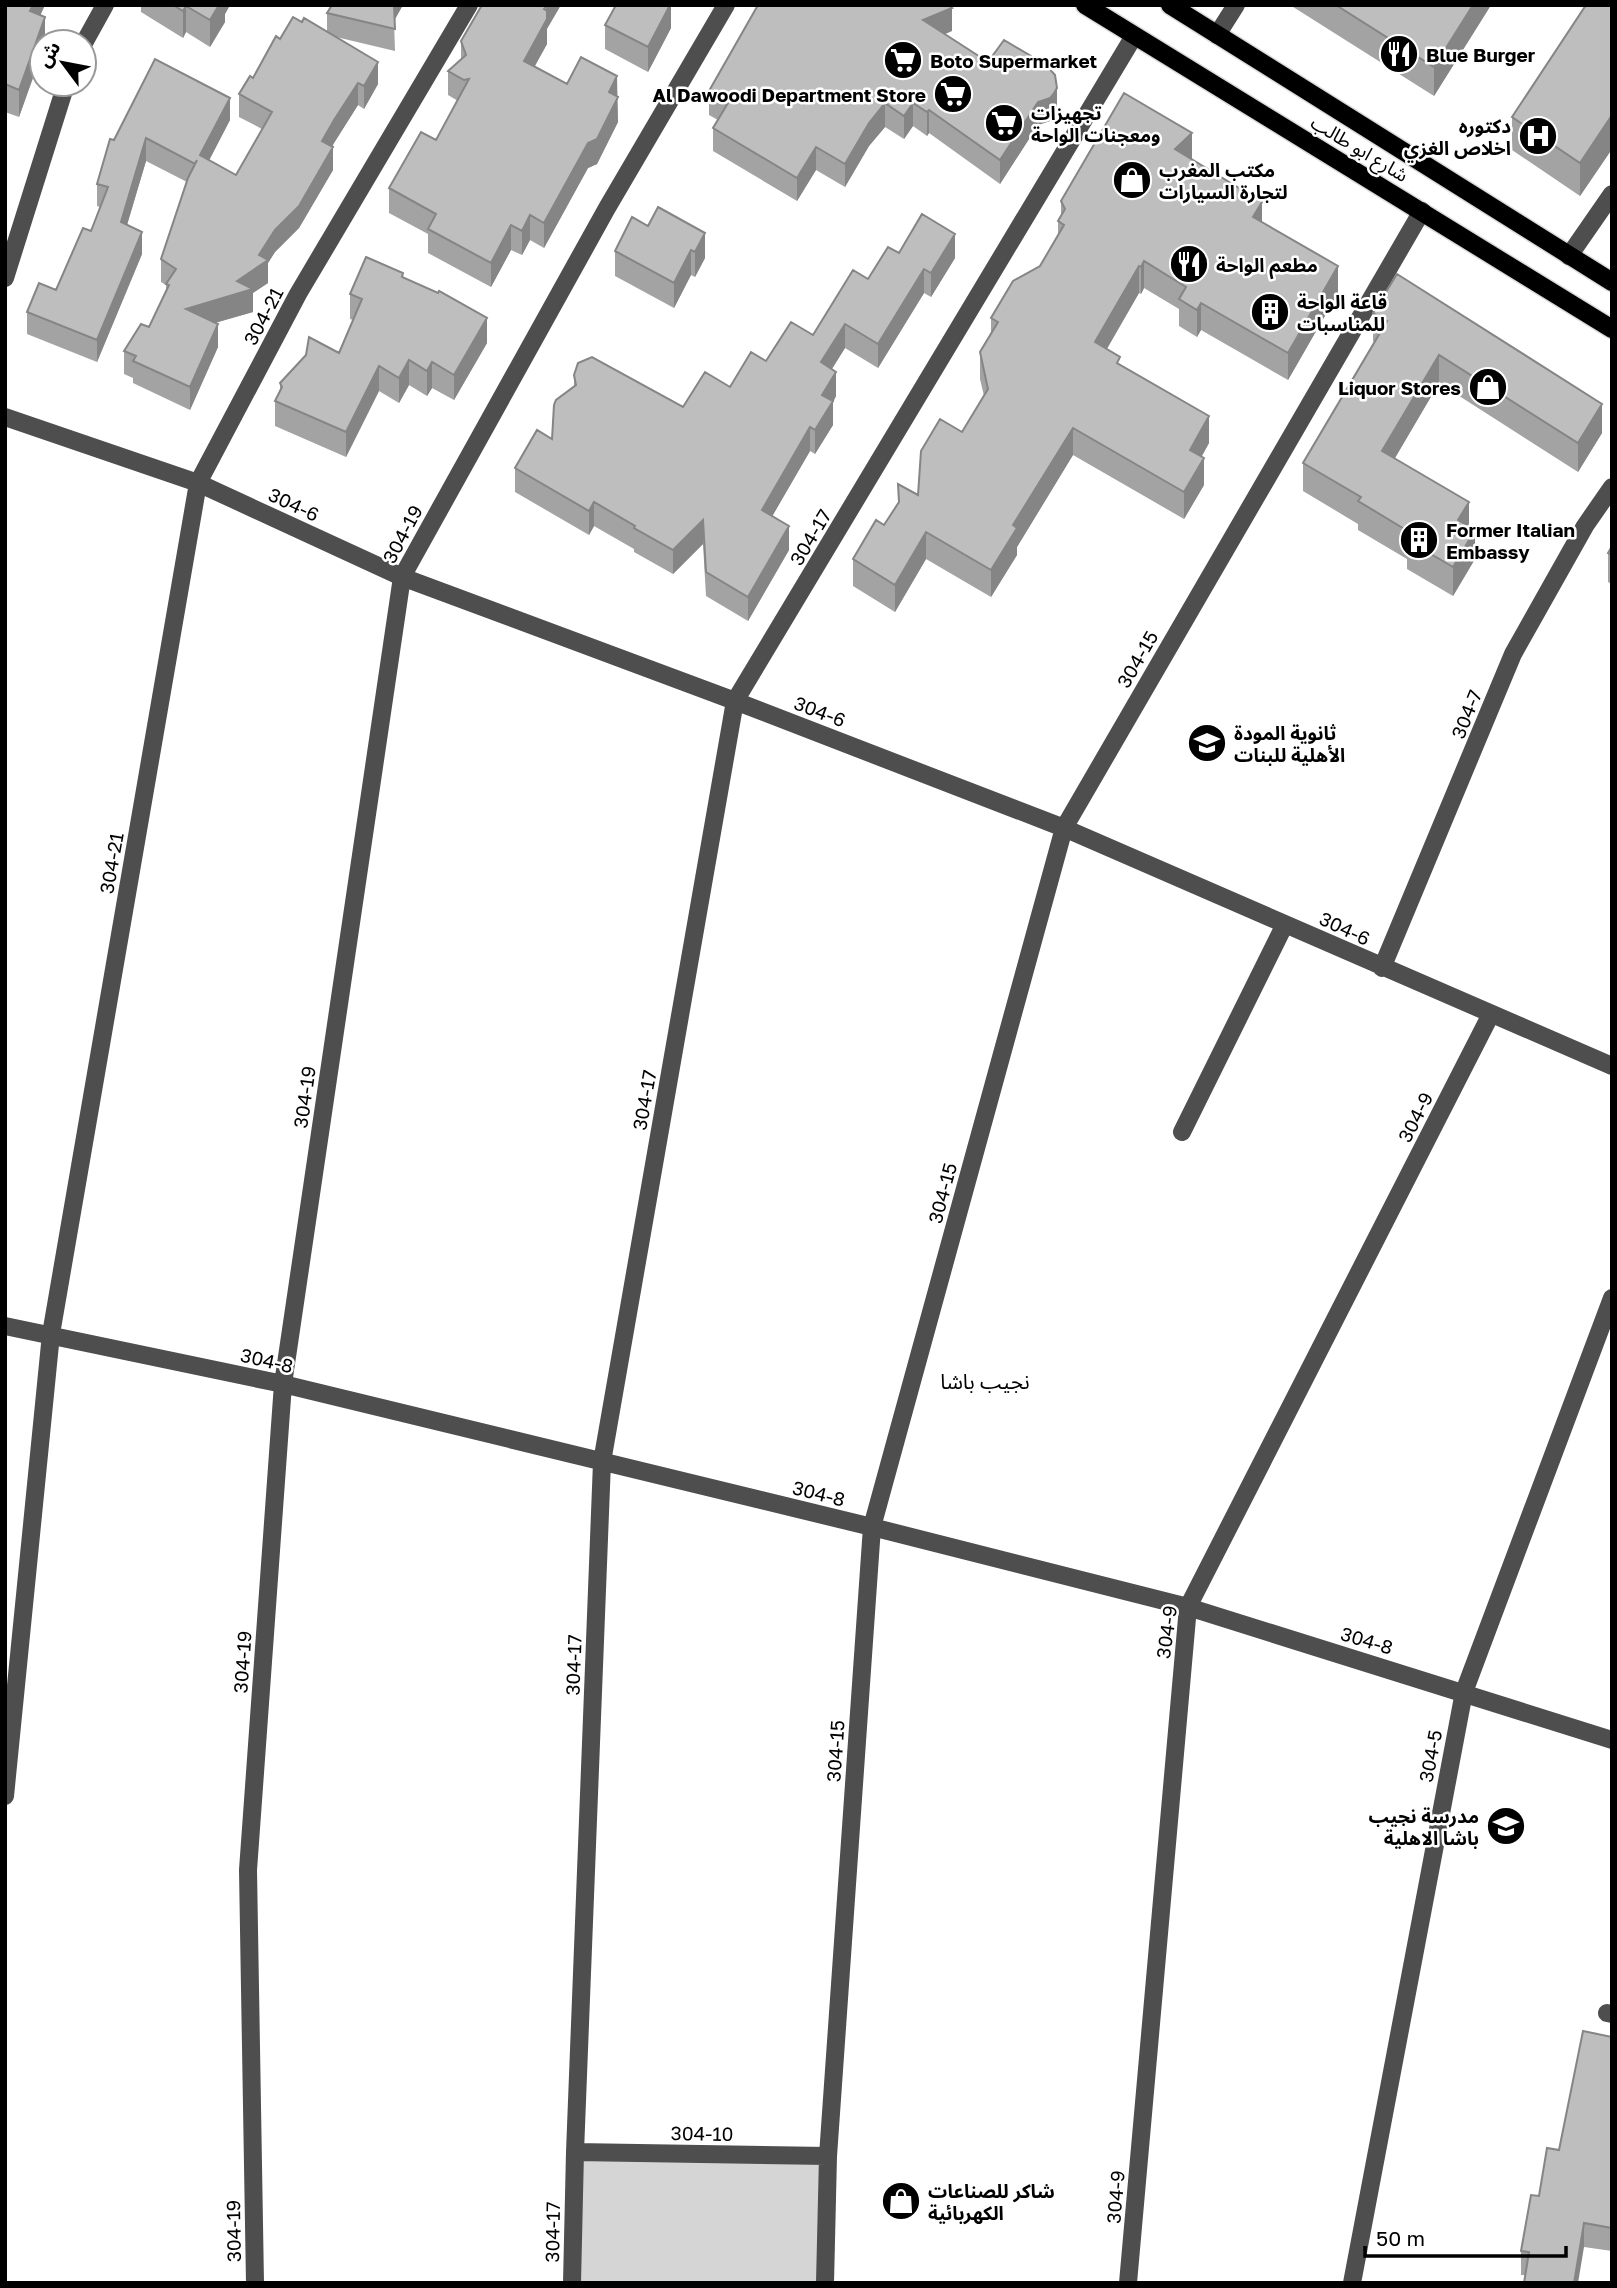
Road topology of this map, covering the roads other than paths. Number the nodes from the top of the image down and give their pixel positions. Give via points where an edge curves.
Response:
1 (105, 5) edge
2 (469, 5) edge
3 (726, 5) edge
4 (1085, 5) edge
5 (1170, 5) edge
6 (1236, 5) edge
7 (92, 28) edge
8 (1217, 35) junction
9 (1134, 36) junction
10 (62, 98) edge
11 (1612, 194) edge
12 (1422, 211) junction
13 (1569, 256) junction
14 (5, 278) edge
15 (1612, 282) edge
16 (1612, 329) edge
17 (5, 417) edge
18 (198, 483) junction
19 (1612, 486) edge
20 (402, 577) junction
21 (735, 701) junction
22 (1064, 828) junction
23 (1285, 924) junction
24 (1382, 968) junction
25 (1490, 1014) junction
26 (1612, 1066) edge
27 (1182, 1132) dead end
28 (1612, 1298) edge
29 (5, 1326) edge
30 (51, 1334) junction
31 (283, 1384) junction
32 (602, 1461) junction
33 (872, 1527) junction
34 (1188, 1607) junction
35 (1464, 1692) junction
36 (1612, 1740) edge
37 (5, 1796) edge
38 (575, 2152) junction
39 (828, 2156) junction
40 (255, 2283) edge
41 (572, 2283) edge
42 (825, 2283) edge
43 (1128, 2283) edge
44 (1352, 2283) edge

1 - 7 street
2 - 18 street, 304-21 via 298,294
3 - 20 street, 304-19
4 - 9 main road, شارع ابو طالب
5 - 8 main road, شارع ابو طالب
6 - 8 street
8 - 13 main road, شارع ابو طالب
9 - 12 main road, شارع ابو طالب
9 - 21 street, 304-17
10 - 14 street
11 - 13 street
12 - 16 main road, شارع ابو طالب
12 - 22 street, 304-15
13 - 15 main road, شارع ابو طالب
17 - 18 street, 304-6
18 - 20 street, 304-6
18 - 30 street, 304-21
19 - 24 street, 304-7 via 1513,654
20 - 21 street, 304-6
20 - 31 street, 304-19
21 - 22 street, 304-6
21 - 32 street, 304-17
22 - 23 street, 304-6
22 - 33 street, 304-15
23 - 24 street, 304-6
23 - 27 street
24 - 25 street, 304-6
25 - 26 street, 304-6
25 - 34 street, 304-9
28 - 35 street, 304-5
29 - 30 street, 304-8
30 - 31 street, 304-8
30 - 37 street, 304-21
31 - 32 street, 304-8
31 - 40 street, 304-19 via 248,1870
32 - 33 street, 304-8
32 - 38 street, 304-17
33 - 34 street, 304-8
33 - 39 street, 304-15
34 - 35 street, 304-8
34 - 43 street, 304-9
35 - 36 street, 304-8
35 - 44 street, 304-5
38 - 39 street, 304-10
38 - 41 street, 304-17
39 - 42 street, 304-15

